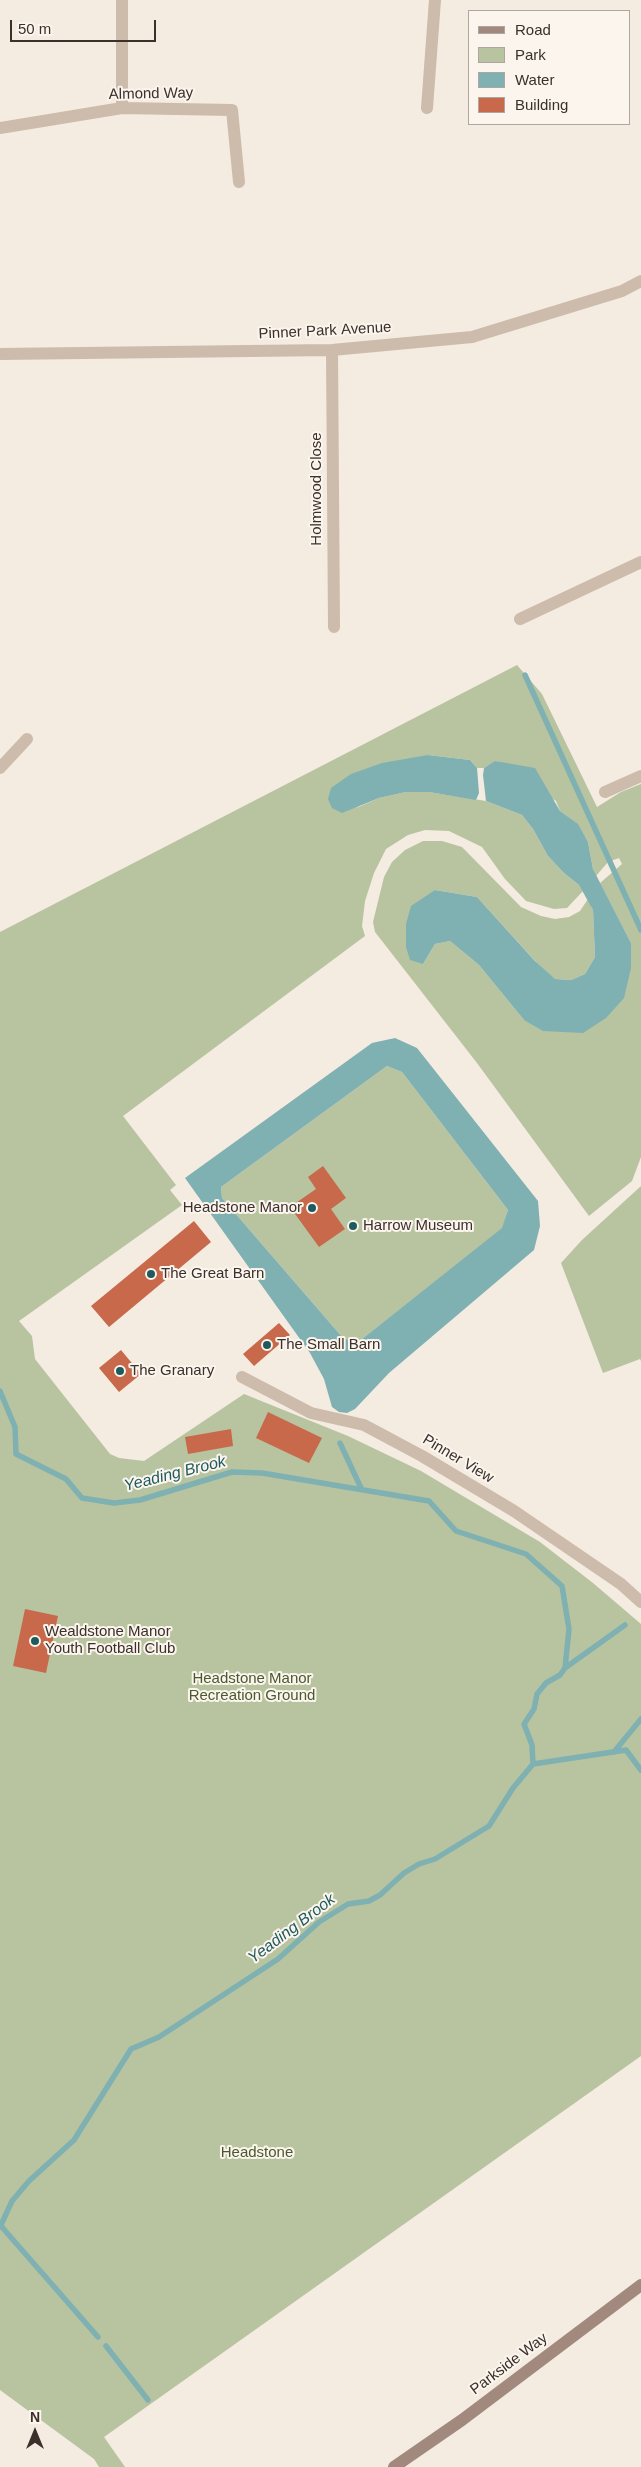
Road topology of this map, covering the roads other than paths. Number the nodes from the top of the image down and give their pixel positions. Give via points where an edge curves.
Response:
1 (122, 0) edge
2 (435, 0) edge
3 (122, 108) junction
4 (427, 108) dead end
5 (0, 128) edge
6 (239, 182) dead end
7 (641, 281) edge
8 (332, 350) junction
9 (0, 354) edge
10 (641, 562) edge
11 (520, 619) dead end
12 (334, 627) dead end
13 (26, 739) dead end
14 (0, 768) edge
15 (641, 776) edge
16 (605, 792) dead end
17 (242, 1377) dead end
18 (641, 1602) edge
19 (641, 2285) edge
20 (394, 2467) edge

1 - 3 street
2 - 4 street
3 - 5 street, Almond Way
3 - 6 street, Almond Way via 232,110
7 - 8 street, Pinner Park Avenue via 622,291 472,337
8 - 9 street, Pinner Park Avenue
8 - 12 street, Holmwood Close
10 - 11 street
13 - 14 street
15 - 16 street
17 - 18 street, Pinner View via 311,1413 364,1425 422,1456 514,1511 621,1584
19 - 20 street, Parkside Way

